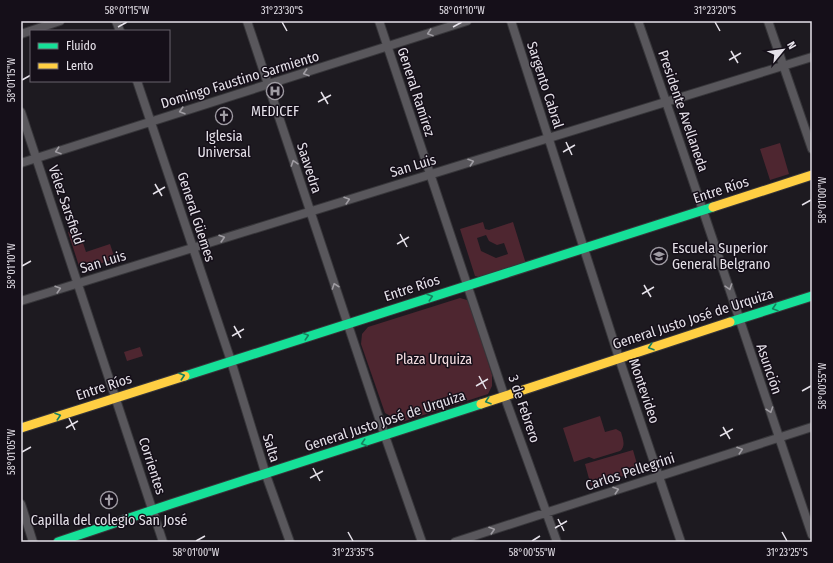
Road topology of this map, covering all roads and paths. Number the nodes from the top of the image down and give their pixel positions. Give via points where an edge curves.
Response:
1 (60, 21) edge
2 (247, 21) edge
3 (379, 21) edge
4 (467, 21) edge
5 (511, 21) edge
6 (638, 21) edge
7 (768, 21) edge
8 (33, 30) edge
9 (388, 47) junction
10 (812, 57) edge
11 (784, 65) junction
12 (137, 82) edge
13 (268, 85) junction
14 (666, 100) junction
15 (21, 112) edge
16 (151, 121) junction
17 (548, 137) junction
18 (812, 149) edge
19 (36, 158) junction
20 (21, 163) edge
21 (430, 175) junction
22 (812, 175) edge
23 (704, 210) junction
24 (310, 211) junction
25 (193, 247) junction
26 (584, 248) junction
27 (78, 283) junction
28 (468, 285) junction
29 (812, 296) edge
30 (21, 301) edge
31 (739, 319) junction
32 (348, 323) junction
33 (619, 358) junction
34 (231, 361) junction
35 (504, 395) junction
36 (116, 397) junction
37 (812, 427) edge
38 (21, 428) edge
39 (385, 436) junction
40 (779, 438) junction
41 (266, 474) junction
42 (660, 476) junction
43 (21, 504) edge
44 (152, 510) junction
45 (547, 512) junction
46 (812, 535) edge
47 (33, 542) edge
48 (58, 542) edge
49 (163, 542) edge
50 (290, 542) edge
51 (422, 542) edge
52 (455, 542) edge
53 (557, 542) edge
54 (681, 542) edge

1 - 8 street
2 - 13 street, Saavedra
3 - 9 street, General Ramírez
4 -> 9 street, Domingo Faustino Sarmiento
5 - 17 street, Sargento Cabral
6 - 14 street, Presidente Avellaneda
7 - 11 street
9 -> 13 street, Domingo Faustino Sarmiento
9 - 21 street, General Ramírez
10 - 11 street, San Luis
11 - 14 street, San Luis
11 - 18 street
12 - 16 street, General Güemes
13 -> 16 street, Domingo Faustino Sarmiento
24 -> 13 street, Saavedra
14 - 17 street, San Luis
14 - 23 street, Presidente Avellaneda
15 - 19 street, Vélez Sarsfield
16 -> 19 street, Domingo Faustino Sarmiento
16 - 25 street, General Güemes
21 -> 17 street, San Luis
17 - 26 street, Sargento Cabral
19 - 20 street, Domingo Faustino Sarmiento
19 - 27 street, Vélez Sarsfield
24 -> 21 street, San Luis
21 - 28 street, General Ramírez
22 - 23 street, Entre Ríos
23 - 26 street, Entre Ríos
23 -> 31 street, Asunción
25 -> 24 street, San Luis
32 -> 24 street, Saavedra
25 - 27 street, San Luis
25 - 34 street, General Güemes
26 - 28 street, Entre Ríos
26 - 33 street, Montevideo
30 -> 27 street, San Luis
27 - 36 street, Vélez Sarsfield
32 -> 28 street, Entre Ríos
28 - 35 street, 3 de Febrero
29 -> 31 street, General Justo José de Urquiza
31 -> 33 street, General Justo José de Urquiza
31 -> 40 street, Asunción
34 -> 32 street, Entre Ríos
32 - 39 street, Saavedra
33 - 35 street, General Justo José de Urquiza
33 - 42 street, Montevideo
36 -> 34 street, Entre Ríos
34 - 41 street, Salta
35 -> 39 street, General Justo José de Urquiza
35 - 45 street, 3 de Febrero
38 -> 36 street, Entre Ríos
36 - 44 street, Corrientes
37 - 40 street, Carlos Pellegrini
39 -> 41 street, General Justo José de Urquiza
39 - 51 street, Saavedra
42 -> 40 street, Carlos Pellegrini
40 - 46 street, Asunción
41 - 44 street, General Justo José de Urquiza
41 - 50 street, Salta
45 -> 42 street, Carlos Pellegrini
42 - 54 street, Montevideo
43 - 47 street
44 - 48 street, General Justo José de Urquiza
44 - 49 street, Corrientes
52 -> 45 street, Carlos Pellegrini
45 - 53 street, 3 de Febrero

